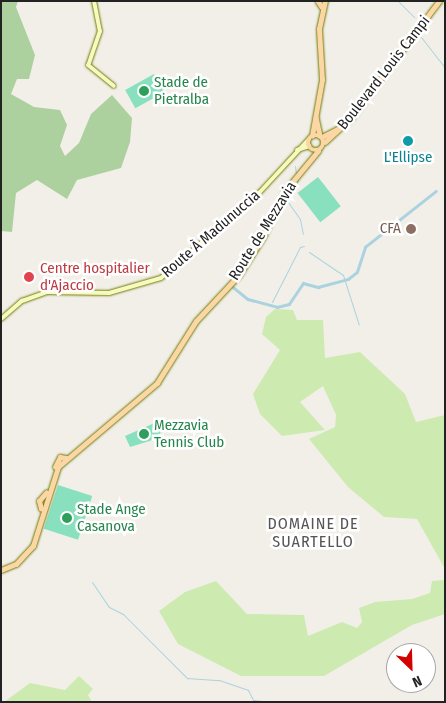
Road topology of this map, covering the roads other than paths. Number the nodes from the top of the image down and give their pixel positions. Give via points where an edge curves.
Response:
1 (94, 1) edge
2 (318, 1) edge
3 (325, 1) edge
4 (438, 1) edge
5 (322, 7) junction
6 (114, 86) dead end
7 (315, 110) junction
8 (310, 138) junction
9 (322, 138) junction
10 (309, 148) junction
11 (294, 152) junction
12 (318, 152) junction
13 (297, 177) junction
14 (1, 319) edge
15 (1, 570) edge

1 - 6 main road via 100,31 88,63
2 - 5 main road
3 - 5 main road
4 - 9 main road, Boulevard Louis Campi via 352,117
5 - 7 main road, Route de Mezzavia via 319,29 322,71
7 - 8 main road, Route de Mezzavia
7 - 9 main road
8 - 9 main road
8 - 10 main road, Route de Mezzavia
8 - 11 main road, Route À Madunuccia
9 - 12 main road, Boulevard Louis Campi
10 - 11 main road, Route À Madunuccia
10 - 12 main road
10 - 13 main road, Route de Mezzavia via 310,157
11 - 14 main road, Route À Madunuccia via 260,192 161,278 109,293 47,292 22,301
12 - 13 main road, Route de Mezzavia
13 - 15 main road, Route de Mezzavia via 278,201 263,236 239,275 196,321 157,383 60,463 43,502 34,542

